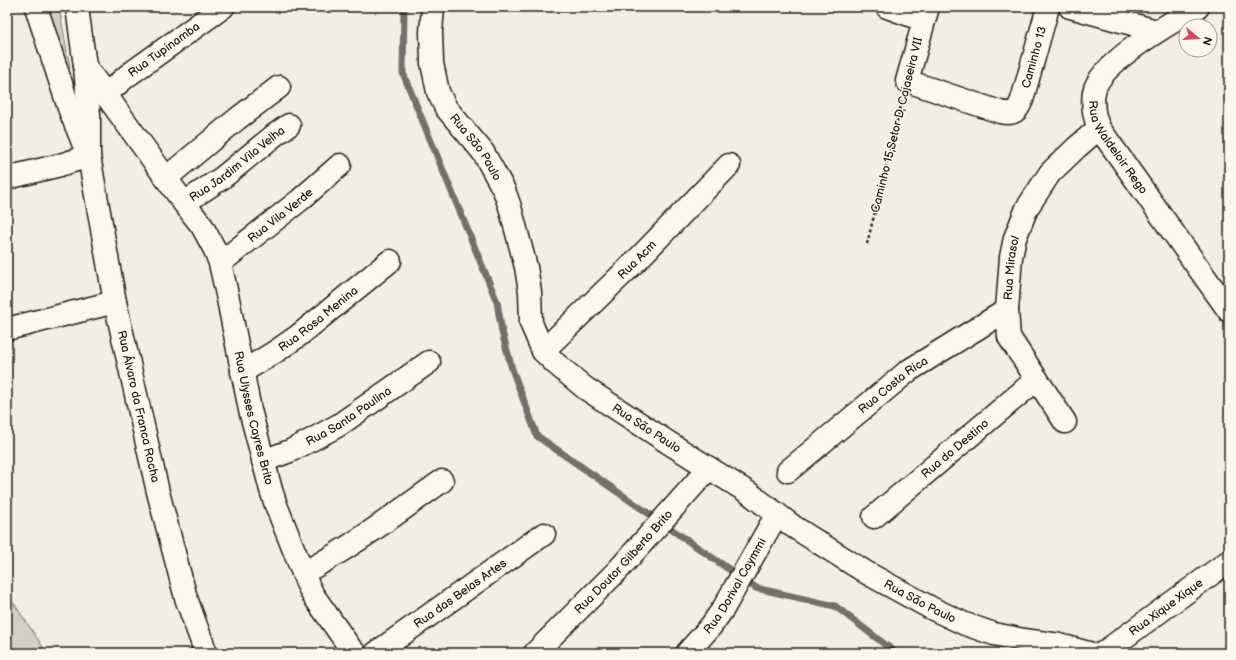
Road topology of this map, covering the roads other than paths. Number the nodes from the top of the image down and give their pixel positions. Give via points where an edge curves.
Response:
1 (36, 7) edge
2 (76, 7) edge
3 (223, 7) edge
4 (433, 7) edge
5 (887, 7) edge
6 (1048, 7) edge
7 (1070, 7) edge
8 (1198, 7) edge
9 (925, 13) edge
10 (1157, 31) junction
11 (85, 66) junction
12 (907, 81) joint
13 (279, 87) dead end
14 (106, 94) junction
15 (289, 125) dead end
16 (1099, 128) junction
17 (89, 156) junction
18 (340, 165) dead end
19 (728, 165) dead end
20 (7, 178) edge
21 (166, 178) junction
22 (184, 203) junction
23 (390, 261) dead end
24 (220, 264) junction
25 (115, 302) junction
26 (1007, 310) junction
27 (1229, 310) edge
28 (7, 329) edge
29 (543, 351) junction
30 (429, 362) dead end
31 (242, 372) junction
32 (1037, 379) junction
33 (1064, 422) dead end
34 (263, 461) junction
35 (709, 468) junction
36 (788, 471) dead end
37 (442, 481) dead end
38 (778, 514) junction
39 (874, 517) dead end
40 (544, 534) dead end
41 (1229, 561) edge
42 (303, 573) junction
43 (206, 653) edge
44 (355, 653) edge
45 (376, 653) edge
46 (535, 653) edge
47 (687, 653) edge
48 (1089, 653) edge
49 (1103, 653) edge

1 - 17 street, Rua Álvaro da Franca Rocha via 69,108
2 - 11 street, Rua Álvaro da Franca Rocha
3 - 14 street, Rua Tupinamba
4 - 29 street, Rua São Paulo via 432,63 438,92 446,108 483,152 504,190 526,267 530,292 530,323
5 - 9 street
6 - 12 street, Caminho 13 via 1019,108 1015,112 1006,113
7 - 10 street
8 - 10 street, Rua Waldeloir Rego
9 - 12 street, Caminho 15,Setor D, Cajaseira VII
10 - 16 street, Rua Waldeloir Rego via 1112,64 1101,77 1094,91 1094,116
11 - 14 street
11 - 17 street, Rua Álvaro da Franca Rocha
13 - 21 street
14 - 21 street
15 - 22 street, Rua Jardim Vila Velha via 222,178
16 - 26 street, Rua Mirasol via 1050,173 1027,208 1015,238 1011,257
16 - 27 street, Rua Waldeloir Rego
17 - 20 street
17 - 25 street, Rua Álvaro da Franca Rocha
18 - 24 street, Rua Vila Verde
19 - 29 street, Rua Acm via 638,259
21 - 22 street, Rua Ulysses Cayres Brito
22 - 24 street, Rua Ulysses Cayres Brito via 202,226
23 - 31 street, Rua Rosa Menina via 298,336
24 - 31 street, Rua Ulysses Cayres Brito
25 - 28 street
25 - 43 street, Rua Álvaro da Franca Rocha via 158,492 184,591
26 - 32 street, Rua Mirasol via 1009,337
26 - 36 street, Rua Costa Rica via 908,371
29 - 35 street, Rua São Paulo via 585,388
30 - 34 street, Rua Santa Paulina via 339,424 290,451
31 - 34 street, Rua Ulysses Cayres Brito
32 - 33 street, Rua Mirasol
32 - 39 street, Rua do Destino
34 - 42 street, Rua Ulysses Cayres Brito via 276,505
35 - 38 street, Rua São Paulo
35 - 46 street, Rua Doutor Gilberto Brito via 618,570
37 - 42 street via 372,531
38 - 47 street, Rua Dorival Caymmi via 711,626
38 - 48 street, Rua São Paulo via 867,573 965,624 994,634 1060,645
40 - 45 street, Rua das Belas Artes
41 - 49 street, Rua Xique Xique
42 - 44 street, Rua Ulysses Cayres Brito via 313,596

